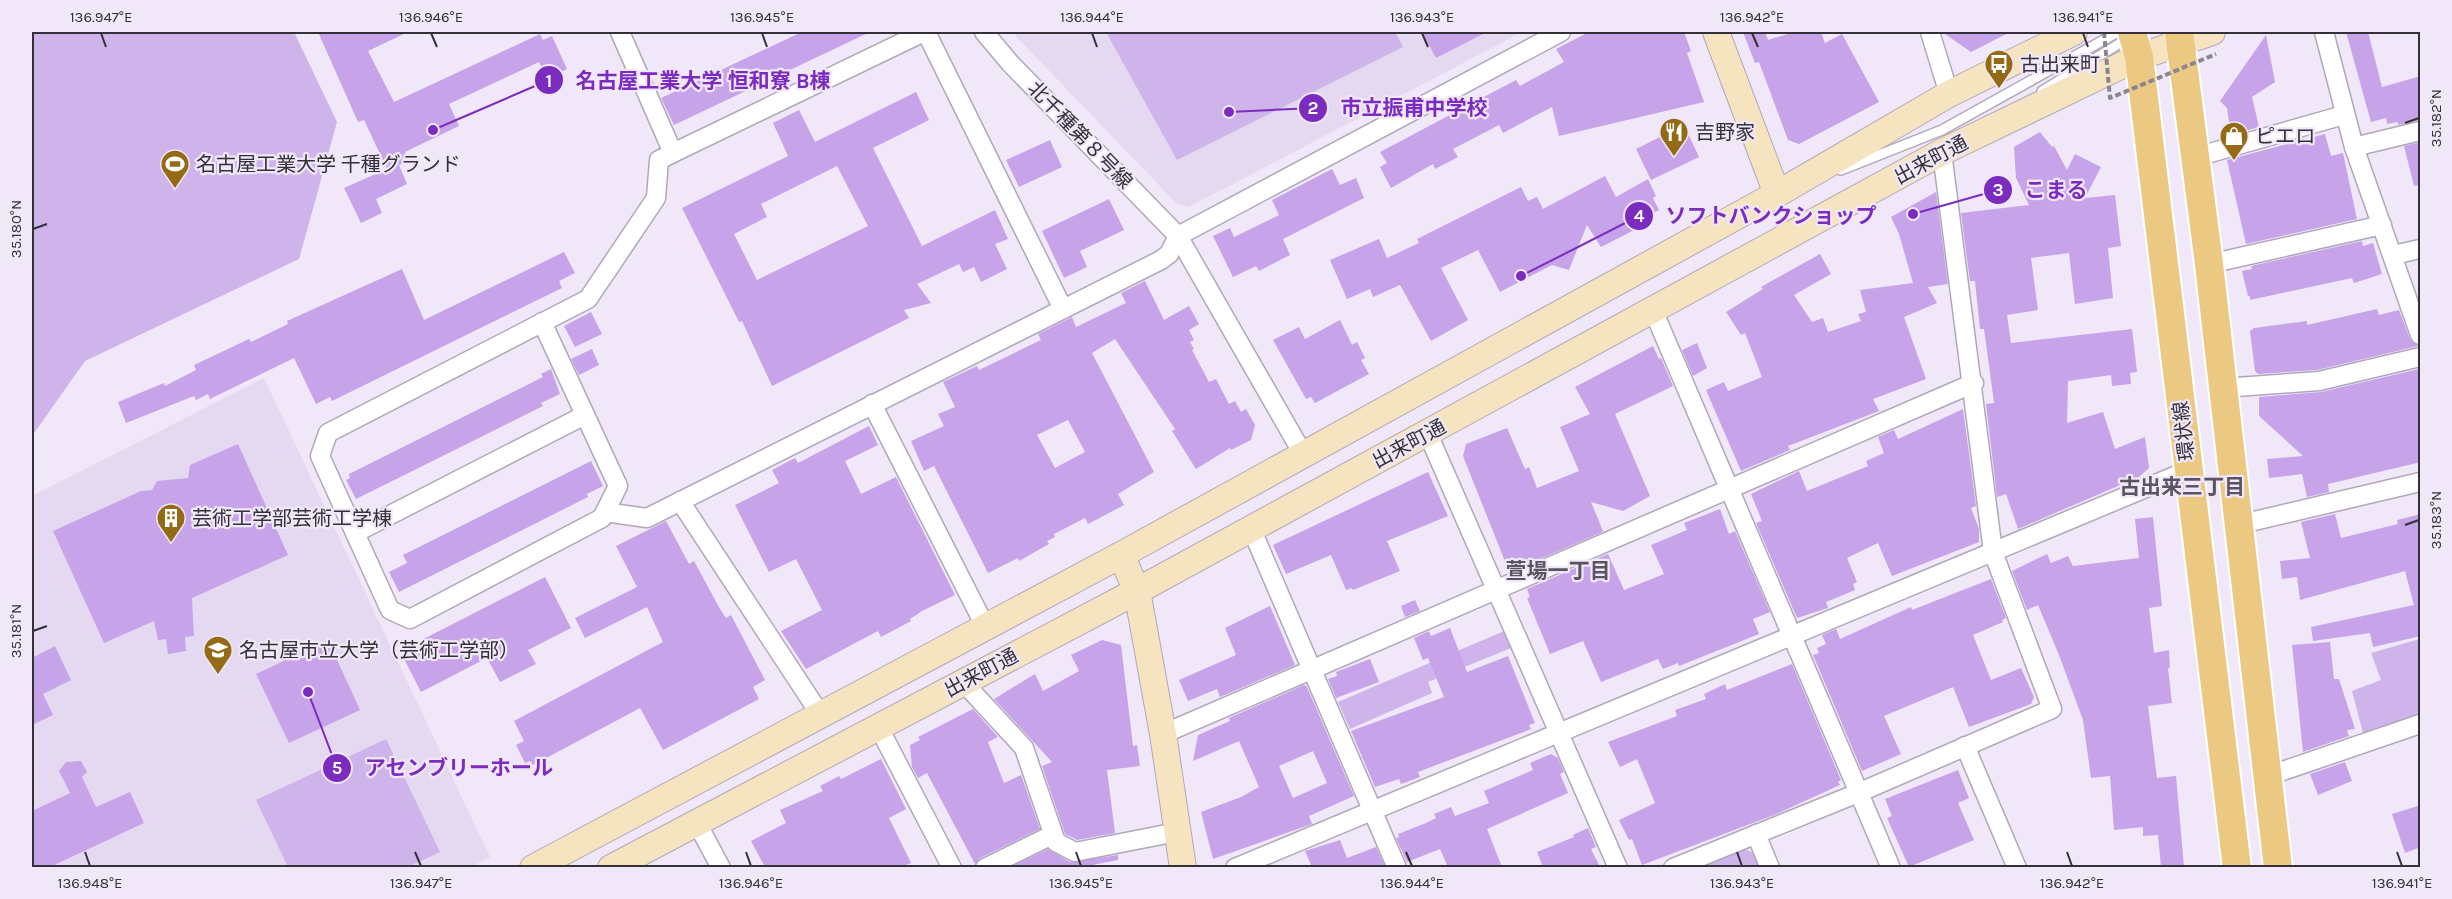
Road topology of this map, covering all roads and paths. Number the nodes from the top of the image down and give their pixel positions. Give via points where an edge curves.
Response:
1 (620, 32) edge
2 (925, 32) edge
3 (984, 32) edge
4 (1561, 32) edge
5 (1716, 32) edge
6 (1930, 32) edge
7 (2074, 32) edge
8 (2104, 32) edge
9 (2324, 32) edge
10 (2132, 37) edge
11 (2180, 37) edge
12 (2214, 43) edge
13 (1949, 94) junction
14 (2344, 115) junction
15 (2421, 131) edge
16 (2354, 147) junction
17 (1942, 152) junction
18 (673, 153) junction
19 (2196, 157) junction
20 (1777, 194) junction
21 (2382, 225) junction
22 (1178, 236) junction
23 (2421, 249) edge
24 (2393, 255) junction
25 (2209, 264) junction
26 (1063, 309) junction
27 (1653, 310) junction
28 (542, 322) junction
29 (2421, 335) edge
30 (2421, 357) edge
31 (1974, 383) junction
32 (2222, 388) junction
33 (872, 404) junction
34 (585, 415) junction
35 (1428, 434) junction
36 (1303, 454) junction
37 (2189, 470) junction
38 (2421, 482) edge
39 (1730, 488) junction
40 (680, 501) junction
41 (605, 512) junction
42 (2237, 525) junction
43 (1251, 528) junction
44 (355, 533) junction
45 (1993, 552) junction
46 (1121, 555) junction
47 (1497, 588) junction
48 (1137, 591) junction
49 (986, 628) junction
50 (1792, 637) junction
51 (1311, 668) junction
52 (964, 683) junction
53 (820, 714) junction
54 (2421, 724) edge
55 (878, 726) junction
56 (1560, 732) junction
57 (1163, 734) junction
58 (1965, 746) junction
59 (2268, 776) junction
60 (1858, 792) junction
61 (1372, 811) junction
62 (696, 821) junction
63 (1177, 832) junction
64 (1756, 834) junction
65 (1052, 835) junction
66 (533, 867) edge
67 (611, 867) edge
68 (721, 867) edge
69 (952, 867) edge
70 (985, 867) edge
71 (1183, 867) edge
72 (1235, 867) edge
73 (1397, 867) edge
74 (1618, 867) edge
75 (1673, 867) edge
76 (1770, 867) edge
77 (1891, 867) edge
78 (2017, 867) edge
79 (2237, 867) edge
80 (2278, 867) edge

1 - 18 street
2 - 18 street
2 - 26 street
3 - 22 street, 北千種第８号線
4 - 22 street
5 - 20 main road
6 - 13 street
7 - 13 main road, 出来町通
8 - 12 path, bridge via 2110,98
9 - 14 street
10 - 11 main road, 出来町通
10 - 17 main road, 出来町通
10 - 20 lane via 1942,130
10 - 37 main road, 環状線
11 - 12 main road, 出来町通
11 - 19 main road
13 - 20 main road, 出来町通
14 - 16 street
14 - 19 street
15 - 16 street
16 - 21 street
17 - 27 main road, 出来町通
17 - 31 street
18 - 28 street via 659,160 656,198 588,299
19 - 25 main road
20 - 36 main road, 出来町通
21 - 24 street
21 - 25 street
22 - 26 street via 1169,254 1161,260
22 - 36 street, 北千種第８号線
23 - 24 street
24 - 29 street
25 - 32 main road
26 - 33 street
27 - 35 main road, 出来町通
27 - 39 street
28 - 34 street
28 - 44 street via 328,433 320,456
30 - 32 street via 2319,381
31 - 39 street
31 - 45 street
32 - 42 main road
33 - 40 street
33 - 49 street
34 - 41 street via 618,486
34 - 44 street
35 - 43 main road, 出来町通
35 - 47 street
36 - 46 main road, 出来町通
37 - 45 street
37 - 79 main road, 環状線
38 - 42 street
39 - 47 street
39 - 50 street
40 - 41 street via 647,518
40 - 53 street
41 - 44 street via 602,518 410,619 390,609
42 - 59 main road
43 - 48 main road, 出来町通
43 - 51 street
45 - 50 street
45 - 58 street via 2052,709
46 - 48 main road
46 - 49 main road, 出来町通
47 - 51 street
47 - 56 street
48 - 52 main road, 出来町通
48 - 57 main road
49 - 53 main road, 出来町通
50 - 56 street
50 - 60 street
51 - 57 street
51 - 61 street
52 - 55 main road, 出来町通
52 - 65 street via 1024,748
53 - 66 main road, 出来町通
54 - 59 street
55 - 62 main road, 出来町通
55 - 69 street
56 - 61 street
56 - 74 street
57 - 63 main road
58 - 60 street
58 - 78 street
59 - 80 main road
60 - 64 street
60 - 77 street
61 - 72 street
61 - 73 street
62 - 67 main road, 出来町通
62 - 68 street
63 - 65 street via 1075,852 1056,842
63 - 71 main road
64 - 75 street
64 - 76 street
65 - 70 street

